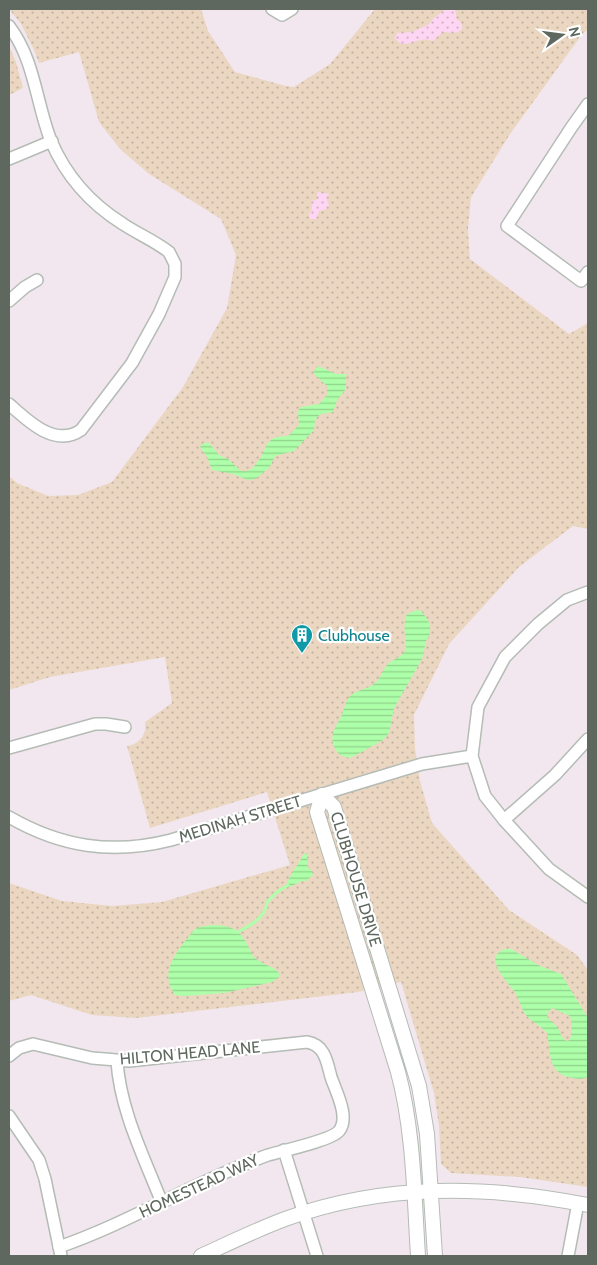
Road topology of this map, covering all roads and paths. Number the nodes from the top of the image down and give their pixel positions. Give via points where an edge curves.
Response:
1 (272, 9) edge
2 (287, 12) edge
3 (9, 26) edge
4 (588, 104) edge
5 (52, 141) junction
6 (9, 159) edge
7 (584, 276) edge
8 (37, 280) dead end
9 (9, 301) edge
10 (9, 404) edge
11 (588, 592) edge
12 (125, 727) dead end
13 (588, 739) edge
14 (9, 748) edge
15 (472, 756) junction
16 (322, 795) junction
17 (9, 817) edge
18 (504, 820) junction
19 (588, 897) edge
20 (9, 1056) edge
21 (117, 1061) junction
22 (9, 1116) edge
23 (340, 1130) joint
24 (284, 1150) junction
25 (431, 1191) junction
26 (414, 1192) junction
27 (162, 1203) junction
28 (583, 1204) edge
29 (303, 1213) junction
30 (60, 1252) edge
31 (201, 1256) edge
32 (317, 1256) edge
33 (418, 1256) edge
34 (435, 1256) edge
35 (568, 1256) edge

1 - 2 street
3 - 5 street via 30,65
4 - 7 street via 507,226
5 - 6 street
5 - 10 street via 70,175 93,201 164,249 172,257 176,270 151,331 86,426 70,436 52,435
8 - 9 street
11 - 15 street via 567,600 505,657 478,707
12 - 14 street via 95,724
13 - 18 street via 555,775
15 - 16 street, MEDINAH STREET via 422,764
15 - 18 street via 485,796
16 - 17 street, MEDINAH STREET via 171,840 130,848 93,847 68,842
16 - 25 street, CLUBHOUSE DRIVE via 334,807 418,1080 426,1124
16 - 26 street, CLUBHOUSE DRIVE via 317,812 403,1093
18 - 19 street via 545,866
20 - 21 street, HILTON HEAD LANE via 32,1044 79,1056
21 - 23 street, HILTON HEAD LANE via 301,1042 317,1045 326,1059 342,1112
21 - 27 street via 125,1106
22 - 30 street via 39,1160
23 - 24 street, HOMESTEAD WAY via 327,1139
24 - 27 street, HOMESTEAD WAY via 218,1175
24 - 29 street
25 - 26 street
25 - 28 street via 516,1193
25 - 34 street, CLUBHOUSE DRIVE
26 - 29 street via 366,1198
26 - 33 street, CLUBHOUSE DRIVE
27 - 30 street, HOMESTEAD WAY
28 - 35 street
29 - 31 street
29 - 32 street

